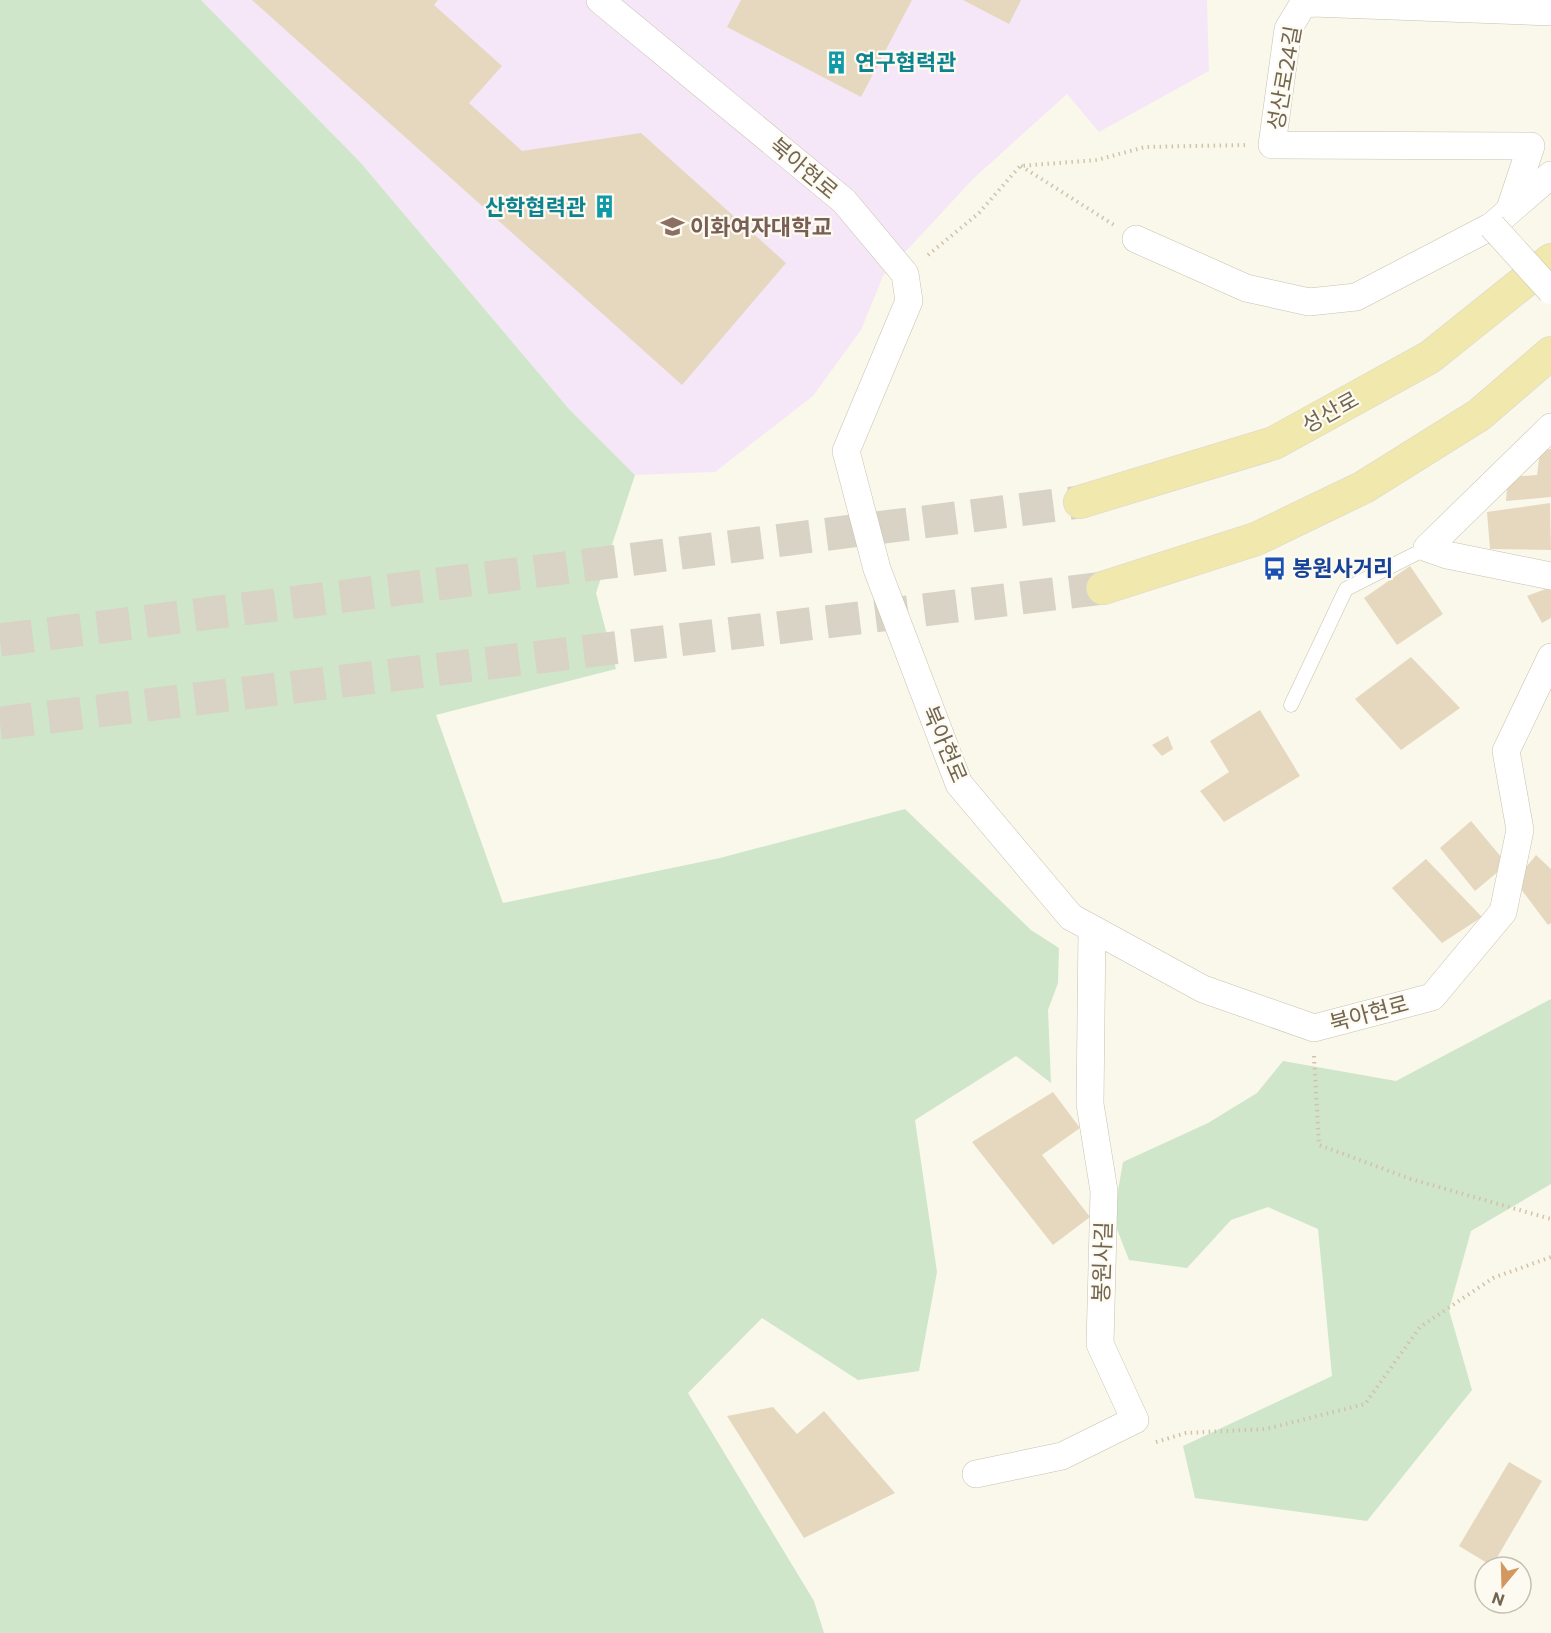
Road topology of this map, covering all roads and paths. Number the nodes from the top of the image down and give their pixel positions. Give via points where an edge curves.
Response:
1 (600, 0) edge
2 (1551, 12) edge
3 (1541, 141) edge
4 (1272, 145) junction
5 (1020, 166) junction
6 (1551, 175) edge
7 (1084, 206) dead end
8 (1501, 218) junction
9 (947, 239) dead end
10 (1136, 239) dead end
11 (1550, 268) edge
12 (1551, 353) edge
13 (1551, 427) edge
14 (1080, 502) tunnel mouth
15 (1427, 548) junction
16 (1551, 576) edge
17 (1103, 588) tunnel mouth
18 (1548, 674) edge
19 (1290, 705) dead end
20 (1092, 929) junction
21 (1314, 1052) dead end
22 (1551, 1219) edge
23 (1551, 1257) edge
24 (1151, 1444) dead end
25 (976, 1474) dead end

1 - 20 street, 북아현로 via 844,201 905,274 909,301 846,451 877,569 959,784 1071,917
2 - 4 street, 성산로24길 via 1312,3 1302,6 1288,30
3 - 4 street, 성산로24길
3 - 8 street, 성산로24길
4 - 5 path via 1145,147 1097,160
5 - 7 path
5 - 9 path via 979,213
6 - 8 street
8 - 10 street via 1356,297 1309,302 1246,288
8 - 11 street, bridge
11 - 14 main road, 성산로 via 1430,357 1274,443
12 - 17 main road via 1479,415 1364,488 1256,539
13 - 15 street
15 - 16 street
15 - 19 lane via 1346,589
18 - 20 street, 북아현로 via 1506,751 1520,831 1503,912 1432,997 1314,1028 1203,989
20 - 25 street, 봉원사길 via 1090,1104 1104,1191 1100,1344 1135,1420 1062,1456
21 - 22 path via 1319,1145 1411,1179
23 - 24 path via 1493,1278 1420,1327 1365,1404 1266,1429 1186,1433

